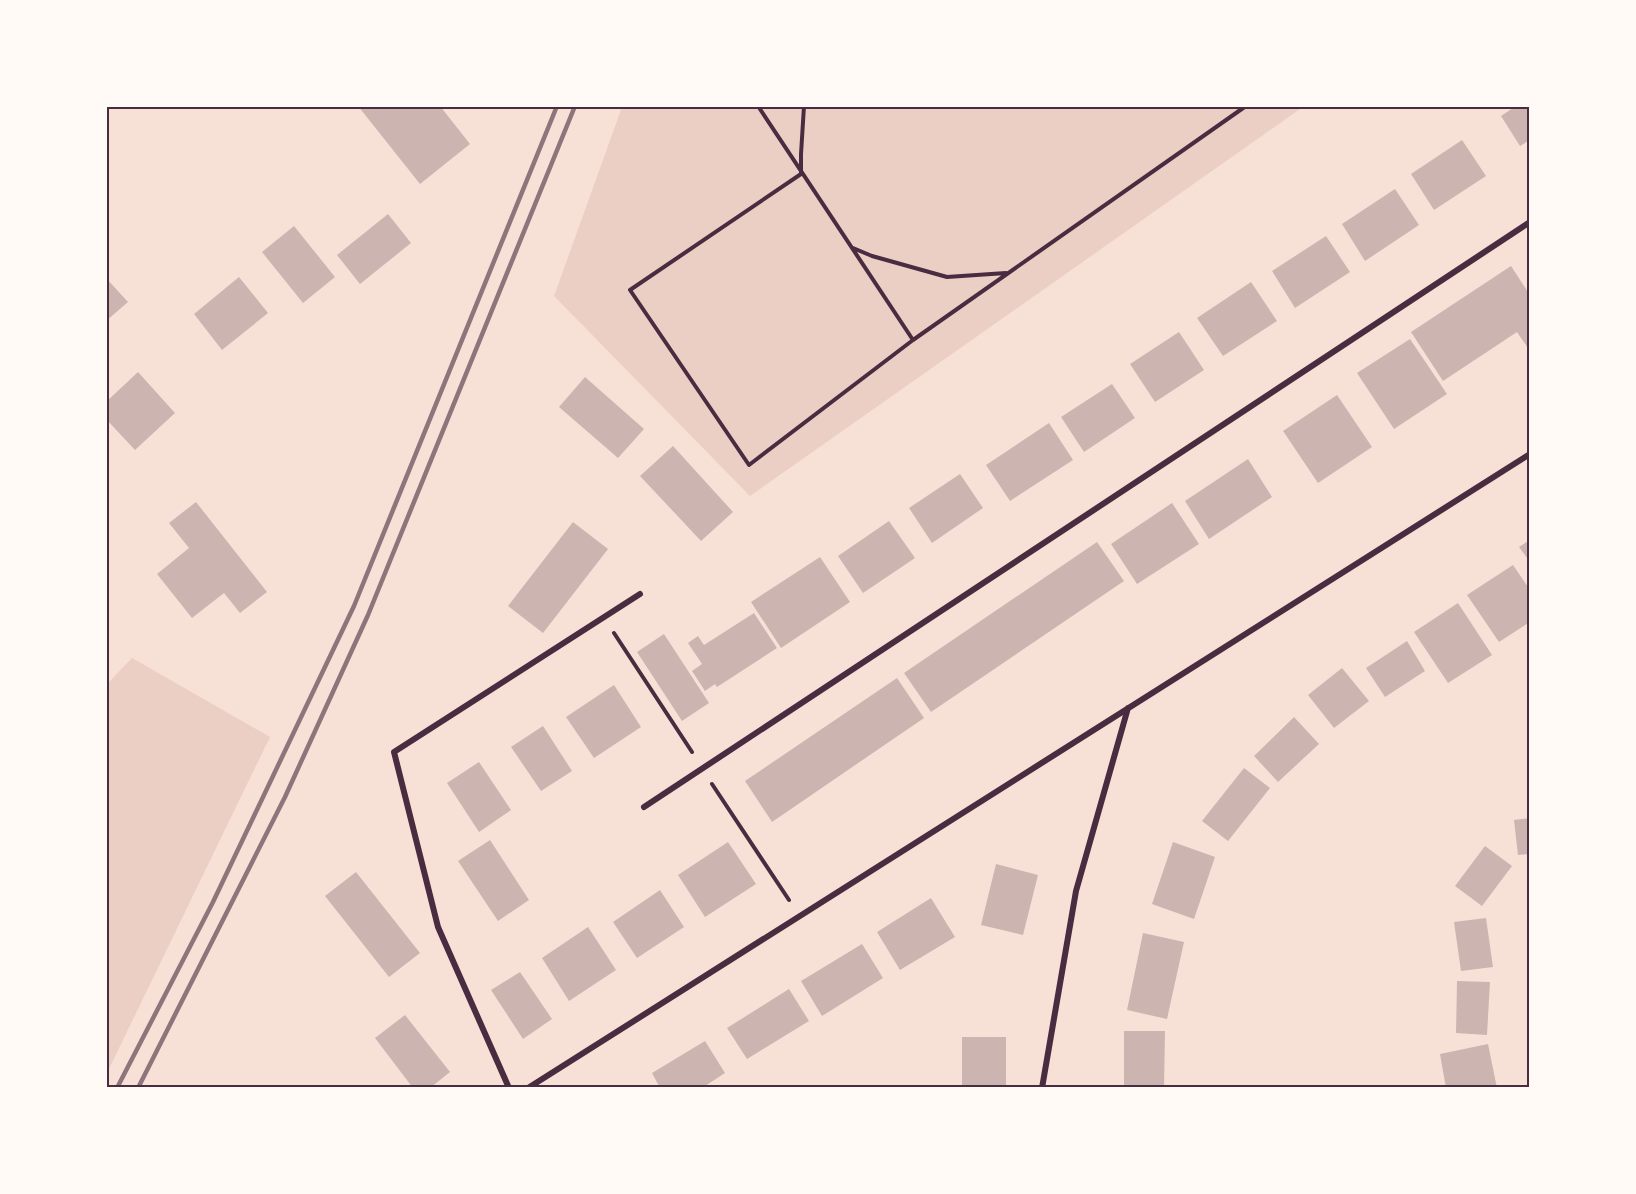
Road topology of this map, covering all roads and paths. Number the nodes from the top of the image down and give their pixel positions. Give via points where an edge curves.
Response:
1 (758, 106) edge
2 (804, 106) edge
3 (1246, 106) edge
4 (801, 174) junction
5 (1530, 222) edge
6 (852, 248) junction
7 (1009, 272) junction
8 (913, 340) junction
9 (1530, 454) edge
10 (640, 594) dead end
11 (1128, 707) junction
12 (644, 807) dead end
13 (509, 1088) edge
14 (528, 1088) edge
15 (1042, 1088) edge

1 - 4 path
2 - 4 path
3 - 7 path
4 - 6 path
4 - 8 path via 630,290 749,465
5 - 12 street
6 - 7 path via 947,277
6 - 8 path
7 - 8 path
9 - 11 street
10 - 13 street via 394,752 438,927
11 - 14 street
11 - 15 street via 1076,891

